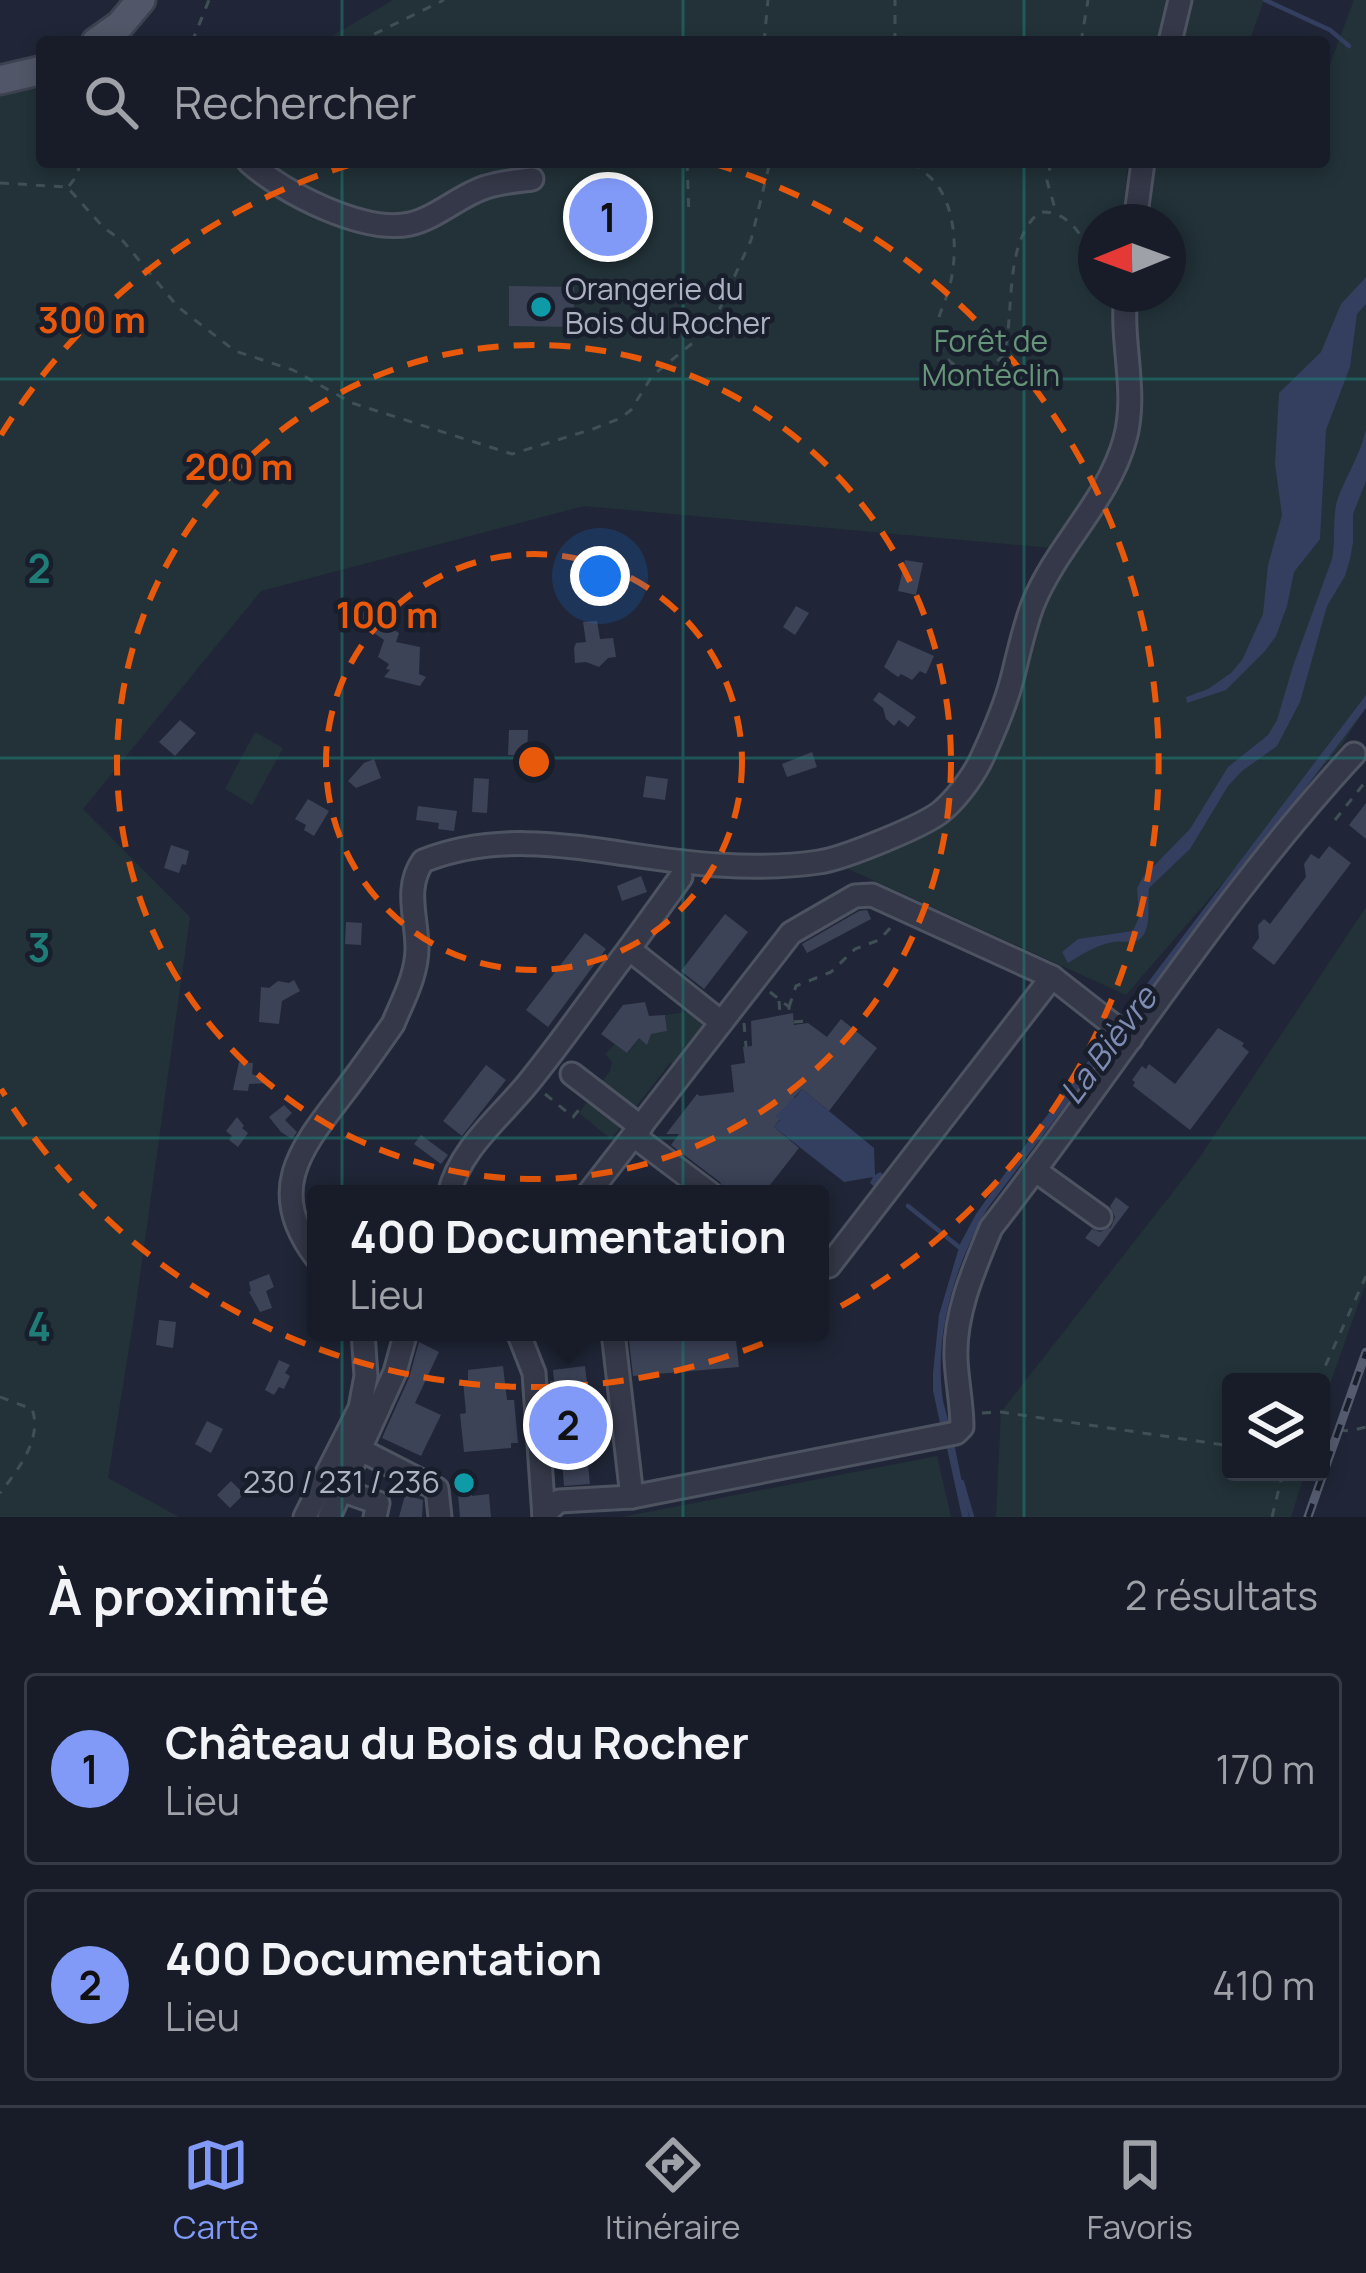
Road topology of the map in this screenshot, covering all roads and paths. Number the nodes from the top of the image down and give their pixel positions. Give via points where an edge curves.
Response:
1 (141, 0) edge
2 (209, 0) edge
3 (444, 0) edge
4 (768, 0) edge
5 (896, 0) edge
6 (1088, 0) edge
7 (1180, 0) edge
8 (105, 36) edge
9 (195, 36) edge
10 (370, 36) edge
11 (765, 36) edge
12 (895, 36) edge
13 (1082, 36) edge
14 (1171, 36) edge
15 (36, 77) edge
16 (0, 80) edge
17 (78, 168) edge
18 (255, 168) edge
19 (687, 168) edge
20 (769, 168) edge
21 (919, 168) edge
22 (1050, 168) edge
23 (1142, 168) edge
24 (532, 179) dead end
25 (0, 183) edge
26 (68, 187) junction
27 (1137, 204) edge
28 (1056, 213) junction
29 (688, 216) dead end
30 (1078, 232) edge
31 (1124, 312) edge
32 (1354, 754) dead end
33 (1366, 781) edge
34 (1335, 820) dead end
35 (681, 878) dead end
36 (910, 913) junction
37 (629, 949) junction
38 (1052, 977) junction
39 (755, 979) junction
40 (779, 999) junction
41 (743, 1010) dead end
42 (780, 1014) dead end
43 (805, 1021) dead end
44 (722, 1022) junction
45 (794, 1022) dead end
46 (1123, 1033) junction
47 (746, 1047) dead end
48 (572, 1074) dead end
49 (530, 1082) junction
50 (594, 1091) junction
51 (637, 1131) junction
52 (1036, 1171) junction
53 (453, 1185) edge
54 (595, 1185) edge
55 (700, 1185) edge
56 (1100, 1216) dead end
57 (307, 1239) edge
58 (829, 1266) edge
59 (1366, 1276) edge
60 (363, 1341) edge
61 (404, 1341) edge
62 (522, 1341) edge
63 (614, 1341) edge
64 (1322, 1373) edge
65 (0, 1397) edge
66 (962, 1412) junction
67 (1366, 1427) edge
68 (1330, 1430) edge
69 (1222, 1445) edge
70 (359, 1449) junction
71 (1281, 1481) edge
72 (341, 1490) junction
73 (0, 1493) edge
74 (632, 1497) junction
75 (544, 1516) edge
76 (305, 1517) edge
77 (328, 1517) edge
78 (375, 1517) edge
79 (440, 1517) edge
80 (1272, 1517) edge

1 - 8 main road
2 - 9 path
3 - 10 path
4 - 11 path
5 - 12 path
6 - 13 path
7 - 14 street
15 - 16 main road
17 - 26 path
18 - 24 street via 360,223 410,224 483,188
19 - 29 path
20 - 26 path via 742,262 711,328 652,376 631,410 512,454 352,403 293,370 235,351 178,307
21 - 28 path via 942,195 953,231 953,272 937,330 943,353 959,368 978,371 1004,355 1022,237 1040,212
22 - 28 path
23 - 27 street
25 - 26 path
28 - 30 path
31 - 57 street via 1130,385 1117,464 1056,557 984,755 942,812 820,862 716,865 515,843 423,861 413,885 414,971 403,1001 303,1145 292,1174 294,1213
32 - 46 street
33 - 34 path
35 - 37 street
36 - 38 street
36 - 39 street via 855,896 791,933
36 - 40 path via 831,972 796,986 789,1010
37 - 44 street
37 - 49 street
38 - 46 street
38 - 58 street
39 - 40 path
39 - 44 street
40 - 42 path
41 - 47 path
43 - 45 path
44 - 51 street
46 - 52 street
48 - 50 street
49 - 50 path via 573,1117
49 - 53 street via 470,1149
50 - 51 street
51 - 54 street
51 - 55 street
52 - 56 street
52 - 66 street via 991,1228 967,1286 956,1354
59 - 64 path
60 - 76 street via 360,1408
61 - 70 street
62 - 75 street via 534,1372
63 - 74 street
65 - 73 path via 32,1409 36,1421
66 - 69 path
66 - 74 street via 956,1433
67 - 68 path
70 - 72 street
70 - 79 street via 437,1489
71 - 80 path
72 - 77 street
72 - 78 street via 378,1503
74 - 75 street via 559,1502

